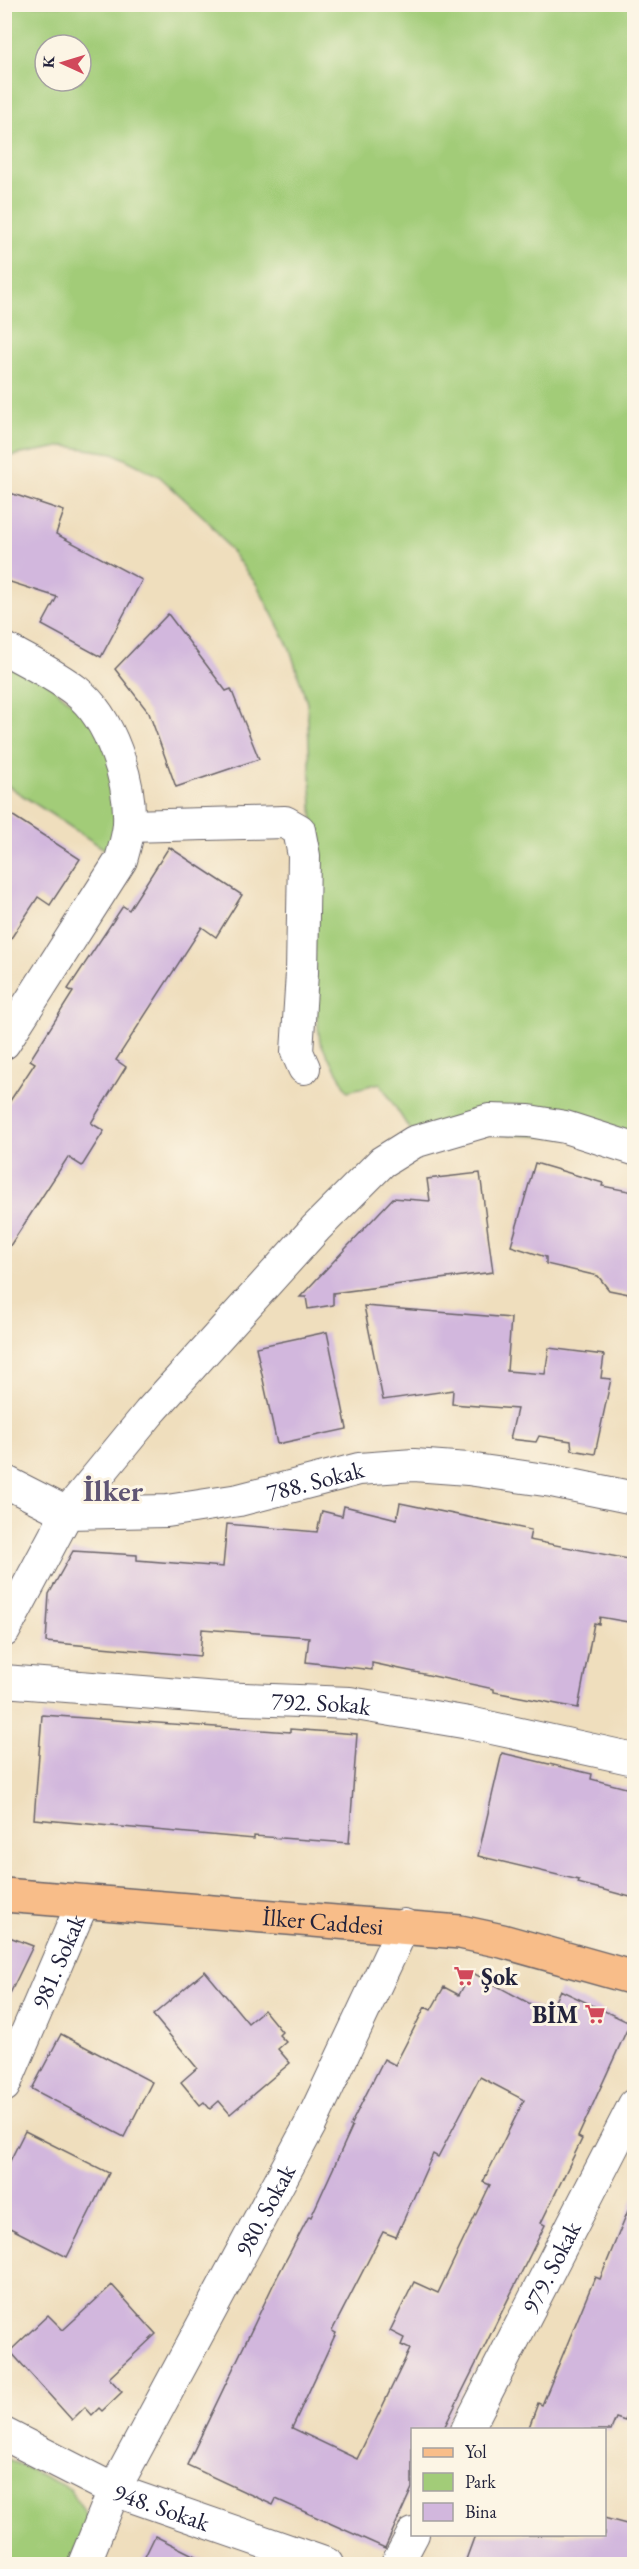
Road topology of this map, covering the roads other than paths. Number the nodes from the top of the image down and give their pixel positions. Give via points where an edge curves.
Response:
1 (4, 648) edge
2 (129, 826) junction
3 (4, 1043) edge
4 (304, 1068) dead end
5 (634, 1149) edge
6 (4, 1481) edge
7 (634, 1498) edge
8 (67, 1513) junction
9 (4, 1630) edge
10 (4, 1681) edge
11 (634, 1759) edge
12 (4, 1894) edge
13 (83, 1902) junction
14 (404, 1925) junction
15 (634, 1978) edge
16 (4, 2085) edge
17 (634, 2105) edge
18 (468, 2428) edge
19 (4, 2434) edge
20 (114, 2490) junction
21 (412, 2536) edge
22 (84, 2565) edge
23 (327, 2565) edge
24 (397, 2565) edge

1 - 2 street via 76,691 97,716 121,765
2 - 3 street via 121,860
2 - 4 street via 285,822 299,830 304,856 297,1052
5 - 8 street via 565,1127 489,1120 414,1142 382,1162 316,1228 149,1413
6 - 8 street, 788. Sokak
7 - 8 street, 788. Sokak via 468,1468 414,1465 359,1469 239,1500 167,1512
8 - 9 street
10 - 11 street, 792. Sokak via 218,1698 350,1703 469,1723
12 - 13 main road, İlker Caddesi
13 - 14 main road, İlker Caddesi
13 - 16 street, 981. Sokak
14 - 15 main road, İlker Caddesi via 502,1941
14 - 20 street, 980. Sokak via 310,2125
17 - 18 street, 979. Sokak
19 - 20 street, 948. Sokak
20 - 22 street, 980. Sokak
20 - 23 street, 948. Sokak
21 - 24 street

